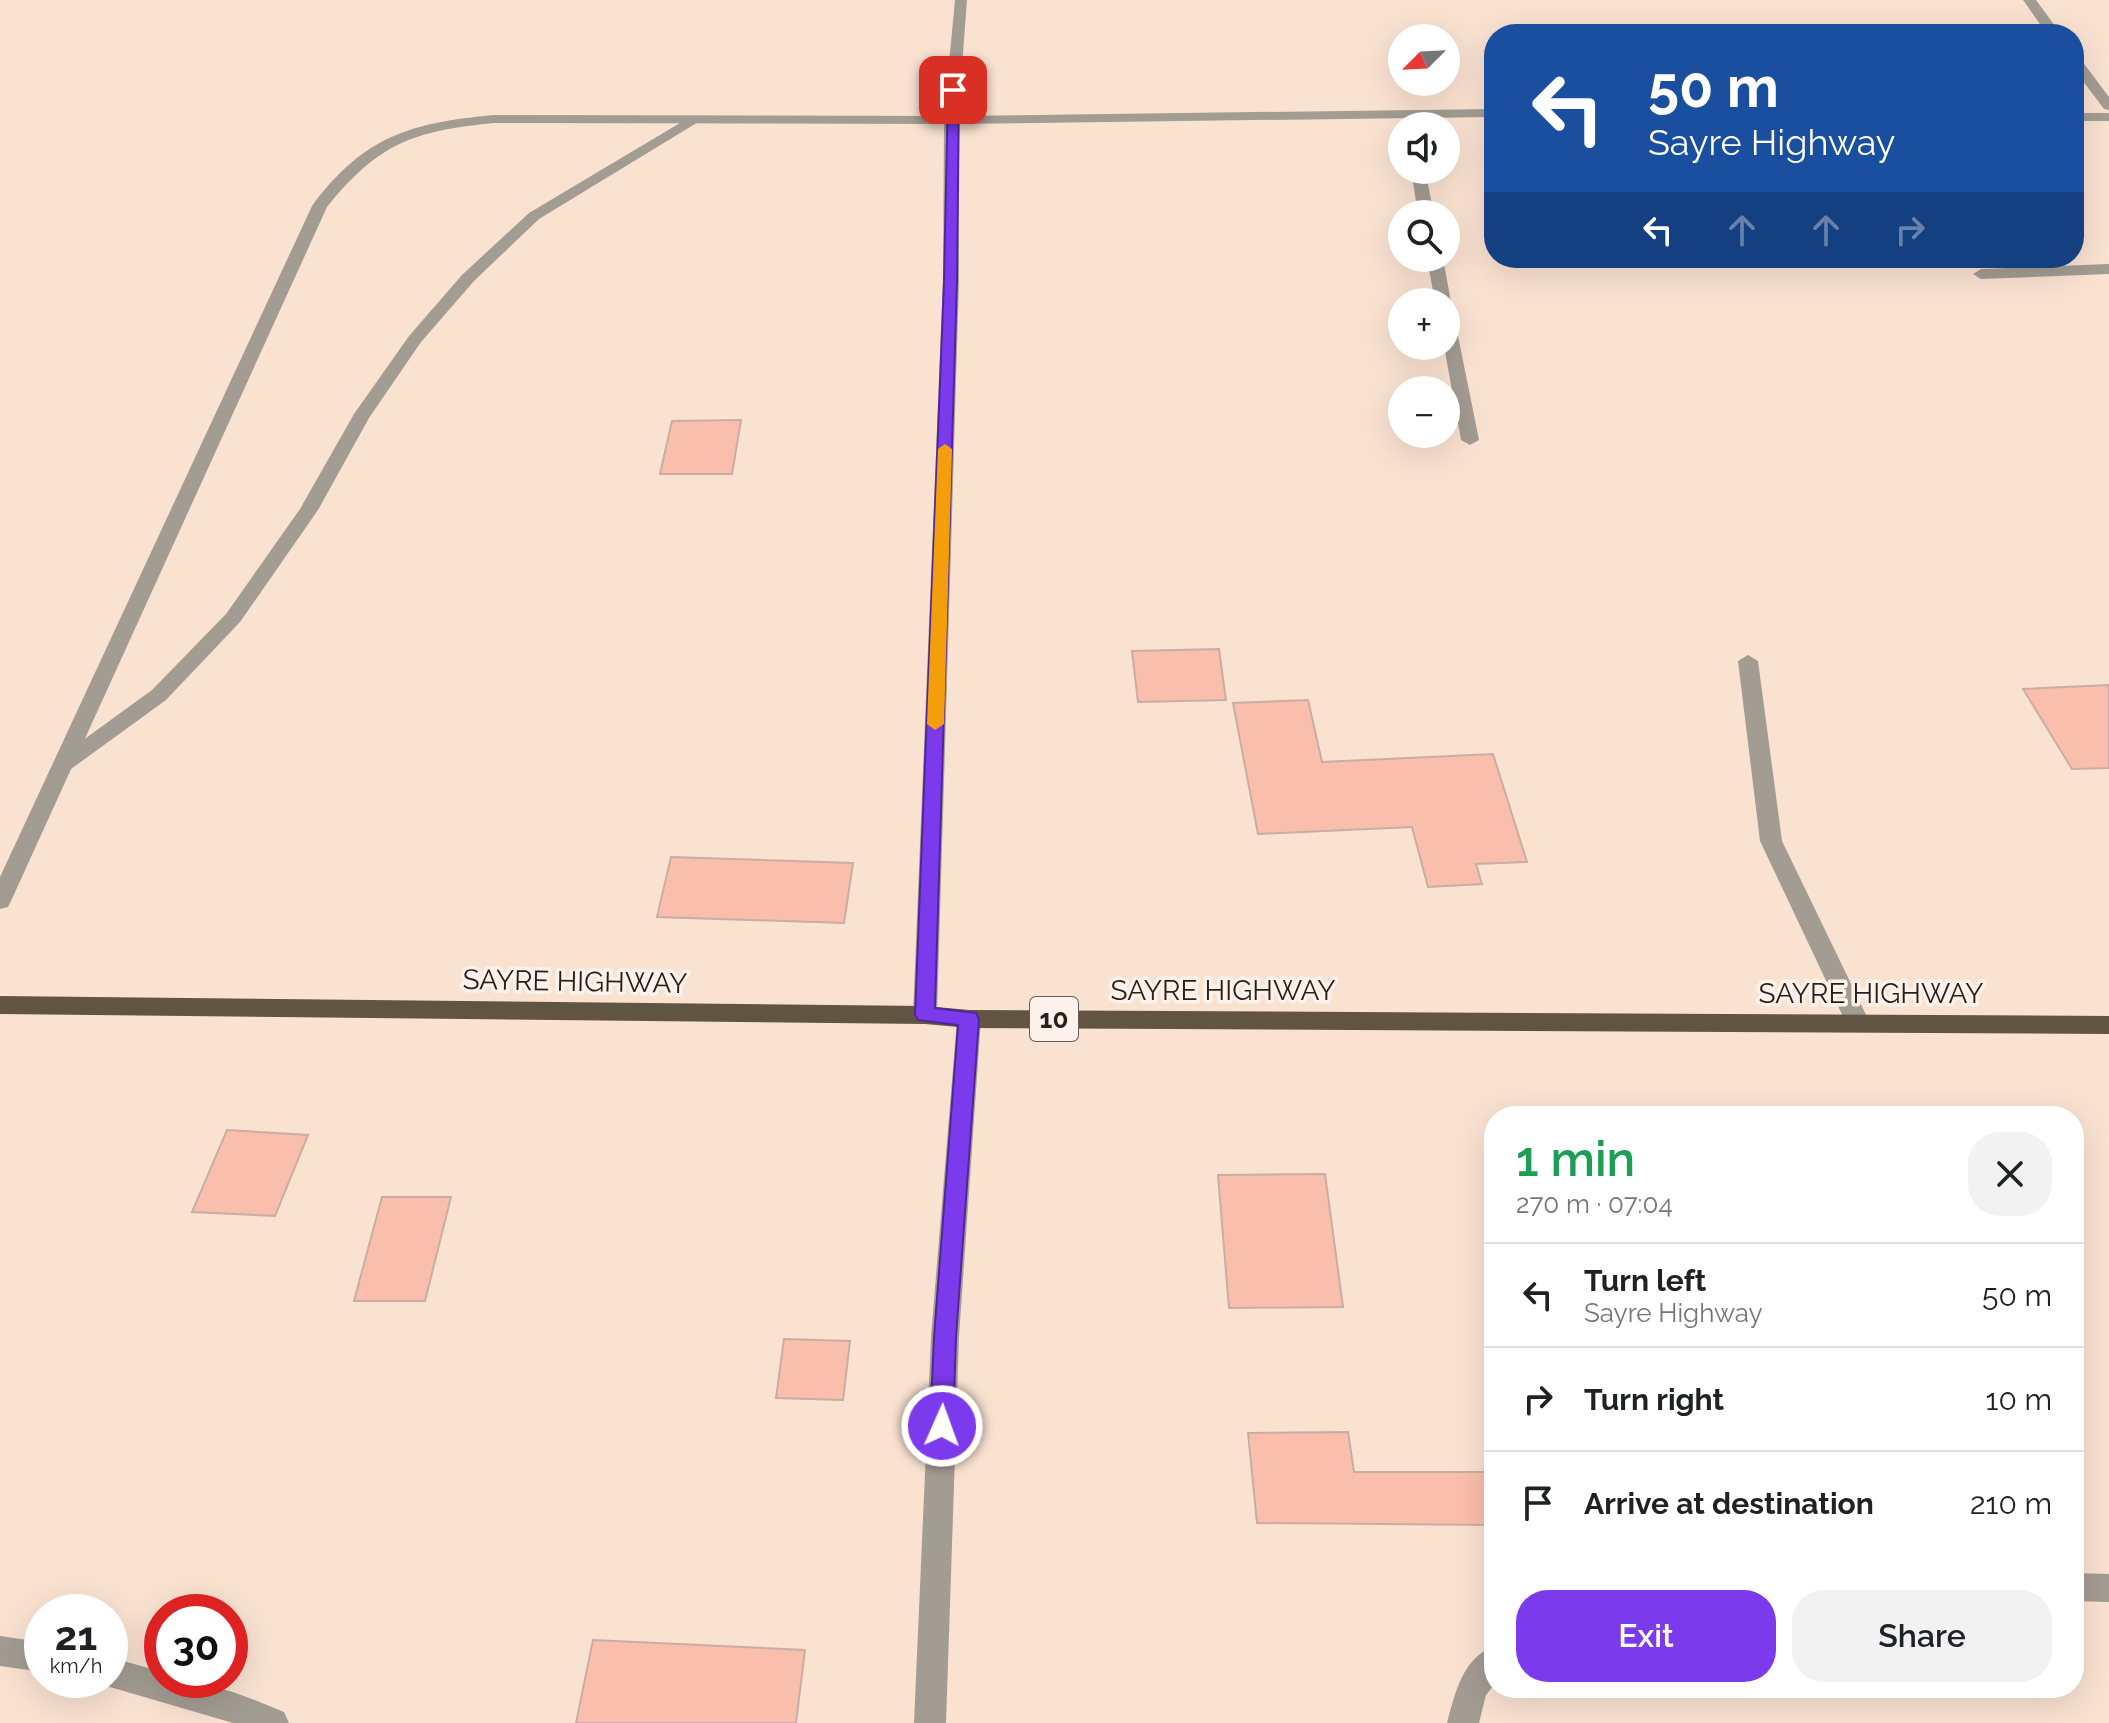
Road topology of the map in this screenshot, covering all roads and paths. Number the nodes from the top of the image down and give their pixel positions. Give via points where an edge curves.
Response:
1 (961, 0) edge
2 (2029, 0) edge
3 (2047, 24) edge
4 (2084, 73) edge
5 (2109, 106) edge
6 (1484, 114) edge
7 (1460, 116) edge
8 (2084, 117) edge
9 (2109, 117) edge
10 (951, 120) junction
11 (1388, 120) edge
12 (690, 121) junction
13 (2109, 269) edge
14 (1981, 274) dead end
15 (1455, 360) edge
16 (1470, 440) dead end
17 (1748, 661) dead end
18 (64, 764) junction
19 (0, 901) edge
20 (0, 1005) edge
21 (925, 1015) junction
22 (969, 1019) junction
23 (1858, 1023) junction
24 (2109, 1025) edge
25 (2084, 1587) edge
26 (2109, 1588) edge
27 (0, 1651) edge
28 (24, 1654) edge
29 (1484, 1673) edge
30 (128, 1677) edge
31 (273, 1723) edge
32 (930, 1723) edge
33 (1463, 1723) edge

1 - 10 street
2 - 3 street
4 - 5 street
6 - 7 street
8 - 9 street
10 - 11 street
10 - 12 street
10 - 21 street via 951,281
12 - 18 street via 534,216 468,278 415,339 360,418 309,510 233,618 159,695
12 - 18 street via 457,122 381,147 354,166 320,206
13 - 14 street
15 - 16 street
17 - 23 street via 1771,841
18 - 19 street
20 - 21 highway, SAYRE HIGHWAY / 10
21 - 22 highway, SAYRE HIGHWAY / 10
22 - 23 highway, SAYRE HIGHWAY / 10
22 - 32 street via 945,1337
23 - 24 highway, SAYRE HIGHWAY / 10
25 - 26 street
27 - 28 street
29 - 33 street via 1472,1687
30 - 31 street

